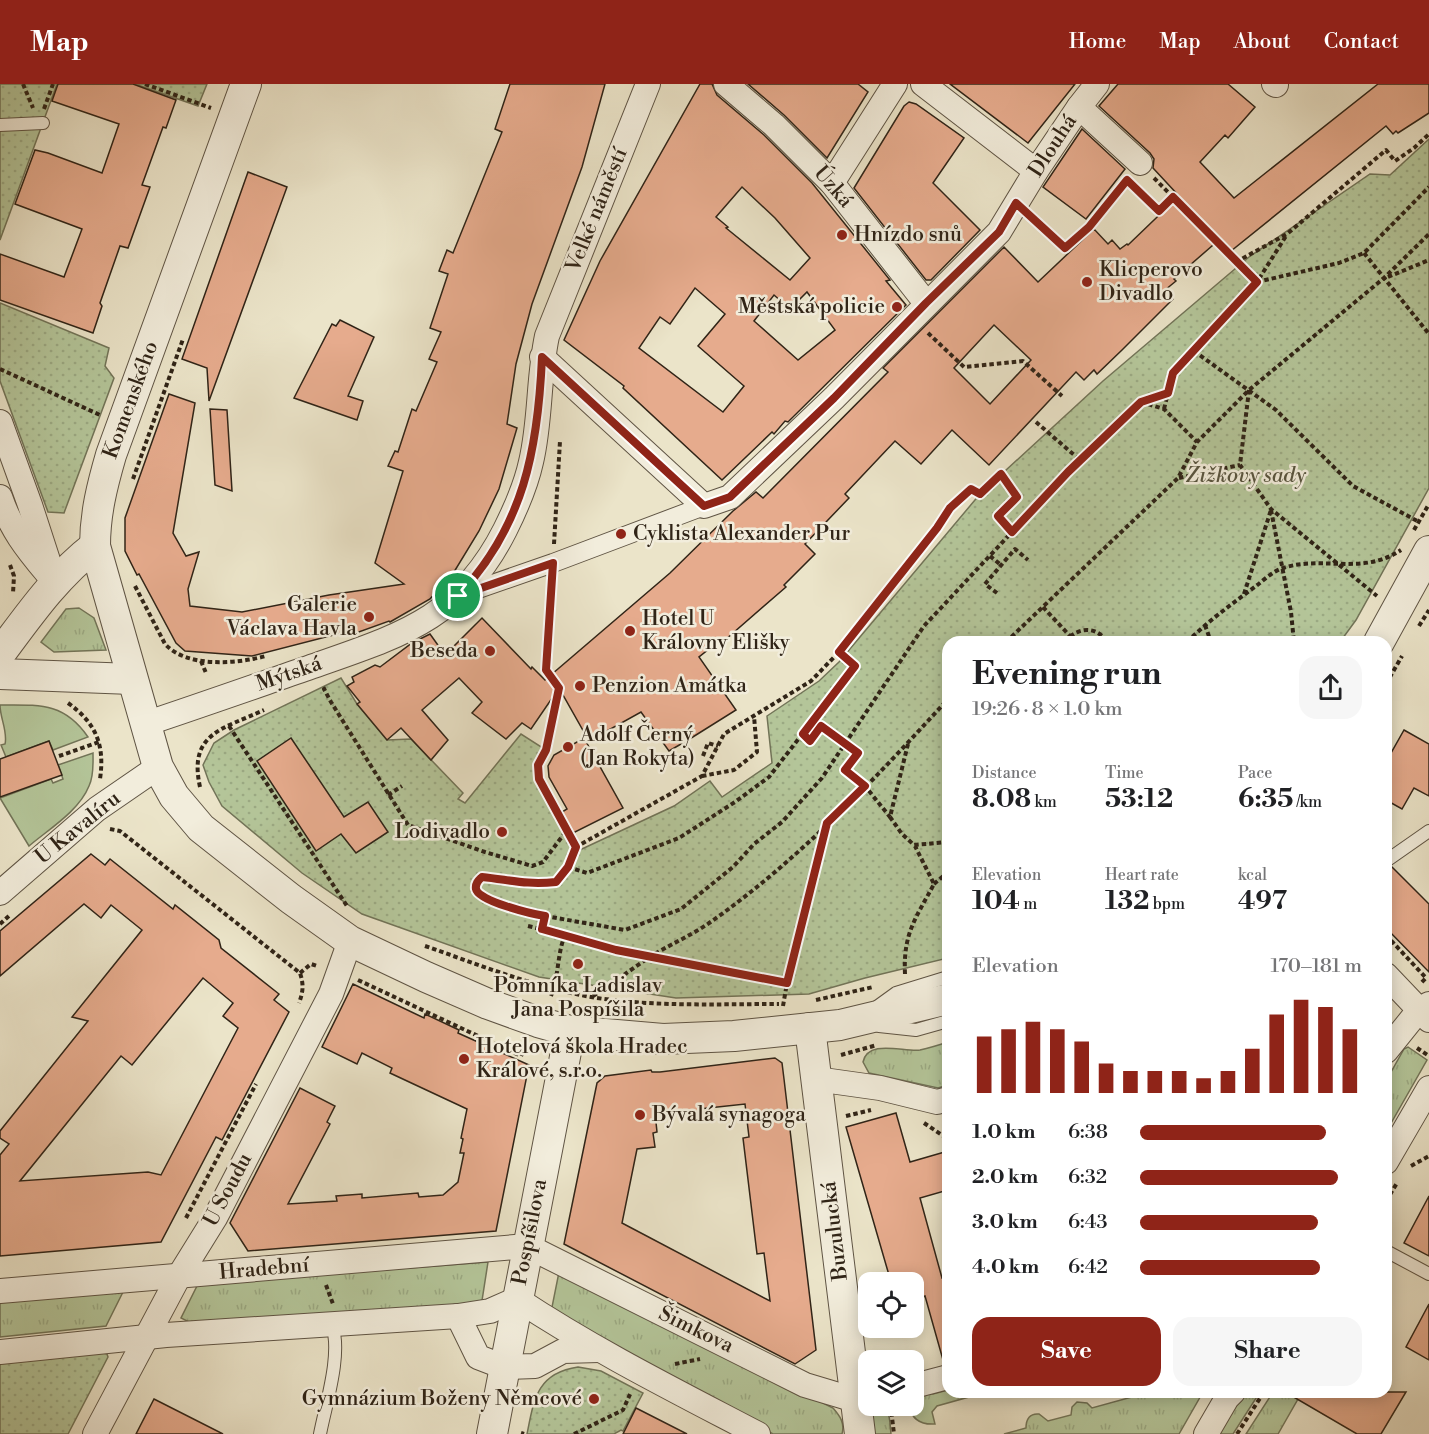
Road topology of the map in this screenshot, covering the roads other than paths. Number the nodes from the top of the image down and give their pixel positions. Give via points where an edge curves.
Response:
1 (246, 84) edge
2 (648, 84) edge
3 (726, 84) edge
4 (923, 84) edge
5 (1097, 84) edge
6 (892, 85) edge
7 (1079, 107) junction
8 (40, 123) road end
9 (0, 125) edge
10 (1036, 171) junction
11 (1133, 173) road end
12 (832, 183) junction
13 (919, 310) junction
14 (544, 346) junction
15 (0, 422) edge
16 (0, 497) edge
17 (704, 506) junction
18 (95, 546) junction
19 (1417, 549) edge
20 (55, 582) junction
21 (458, 596) junction
22 (1381, 636) edge
23 (0, 654) edge
24 (0, 674) edge
25 (132, 679) junction
26 (144, 724) junction
27 (158, 767) junction
28 (1429, 831) edge
29 (1392, 857) edge
30 (0, 893) edge
31 (350, 941) junction
32 (942, 979) edge
33 (1392, 980) edge
34 (942, 1000) edge
35 (1426, 1011) edge
36 (853, 1012) junction
37 (810, 1015) junction
38 (942, 1023) edge
39 (570, 1031) junction
40 (1392, 1045) edge
41 (816, 1079) junction
42 (1429, 1088) edge
43 (942, 1101) edge
44 (1393, 1169) edge
45 (527, 1246) junction
46 (1392, 1254) edge
47 (1429, 1274) edge
48 (179, 1276) junction
49 (0, 1291) edge
50 (517, 1299) junction
51 (458, 1317) junction
52 (336, 1324) junction
53 (148, 1336) junction
54 (599, 1350) junction
55 (0, 1352) edge
56 (504, 1367) junction
57 (858, 1370) edge
58 (942, 1379) edge
59 (924, 1383) edge
60 (858, 1397) edge
61 (1227, 1398) edge
62 (861, 1416) edge
63 (95, 1434) edge
64 (320, 1434) edge
65 (492, 1434) edge
66 (758, 1434) edge
67 (860, 1434) edge
68 (1206, 1434) edge

1 - 18 street, Komenského via 122,425 99,496
2 - 14 street, Velké náměstí
3 - 12 street, Úzká
4 - 10 street
5 - 7 street, Dlouhá
6 - 12 street
7 - 10 street, Dlouhá
7 - 11 street
8 - 9 lane
10 - 13 street, Dlouhá via 999,232
12 - 13 street, Úzká
13 - 17 street, Dlouhá via 730,497
14 - 17 street
14 - 21 street, Velké náměstí via 531,463 512,516 488,560
15 - 20 street
16 - 20 street via 23,545
17 - 21 street
18 - 20 street
18 - 25 street, Komenského
19 - 22 street
20 - 23 street
21 - 26 street, Mýtská via 394,637
24 - 25 street
25 - 26 street, Komenského
26 - 27 street, Komenského
27 - 30 street, U Kavalíru via 97,808
27 - 31 street, Komenského via 174,796 201,828
28 - 29 lane
31 - 39 street, Komenského via 488,1004
31 - 48 street, U Soudu via 331,994 215,1218
32 - 36 lane
33 - 35 street
34 - 36 street, Komenského
35 - 40 street
36 - 37 street, Komenského
36 - 38 lane via 916,1030
37 - 39 street, Komenského via 734,1036 663,1039
37 - 41 street, Buzulucká
39 - 45 street, Pospíšilova
41 - 43 street
41 - 57 street, Buzulucká
42 - 44 street
45 - 48 street, Hradební
45 - 50 street, Pospíšilova
45 - 60 street, Šimkova via 805,1385
46 - 47 lane
48 - 49 street, Hradební
48 - 53 street, U Soudu
50 - 51 street via 490,1311
50 - 54 street
50 - 56 street, Pospíšilova
51 - 52 street
51 - 56 street via 478,1357
52 - 53 street
52 - 64 lane via 334,1362
53 - 55 street
53 - 63 street, U Soudu
54 - 56 street via 563,1351 535,1366
54 - 66 street
56 - 65 street, Pospíšilova
58 - 59 street
61 - 68 street
62 - 67 street, Buzulucká

